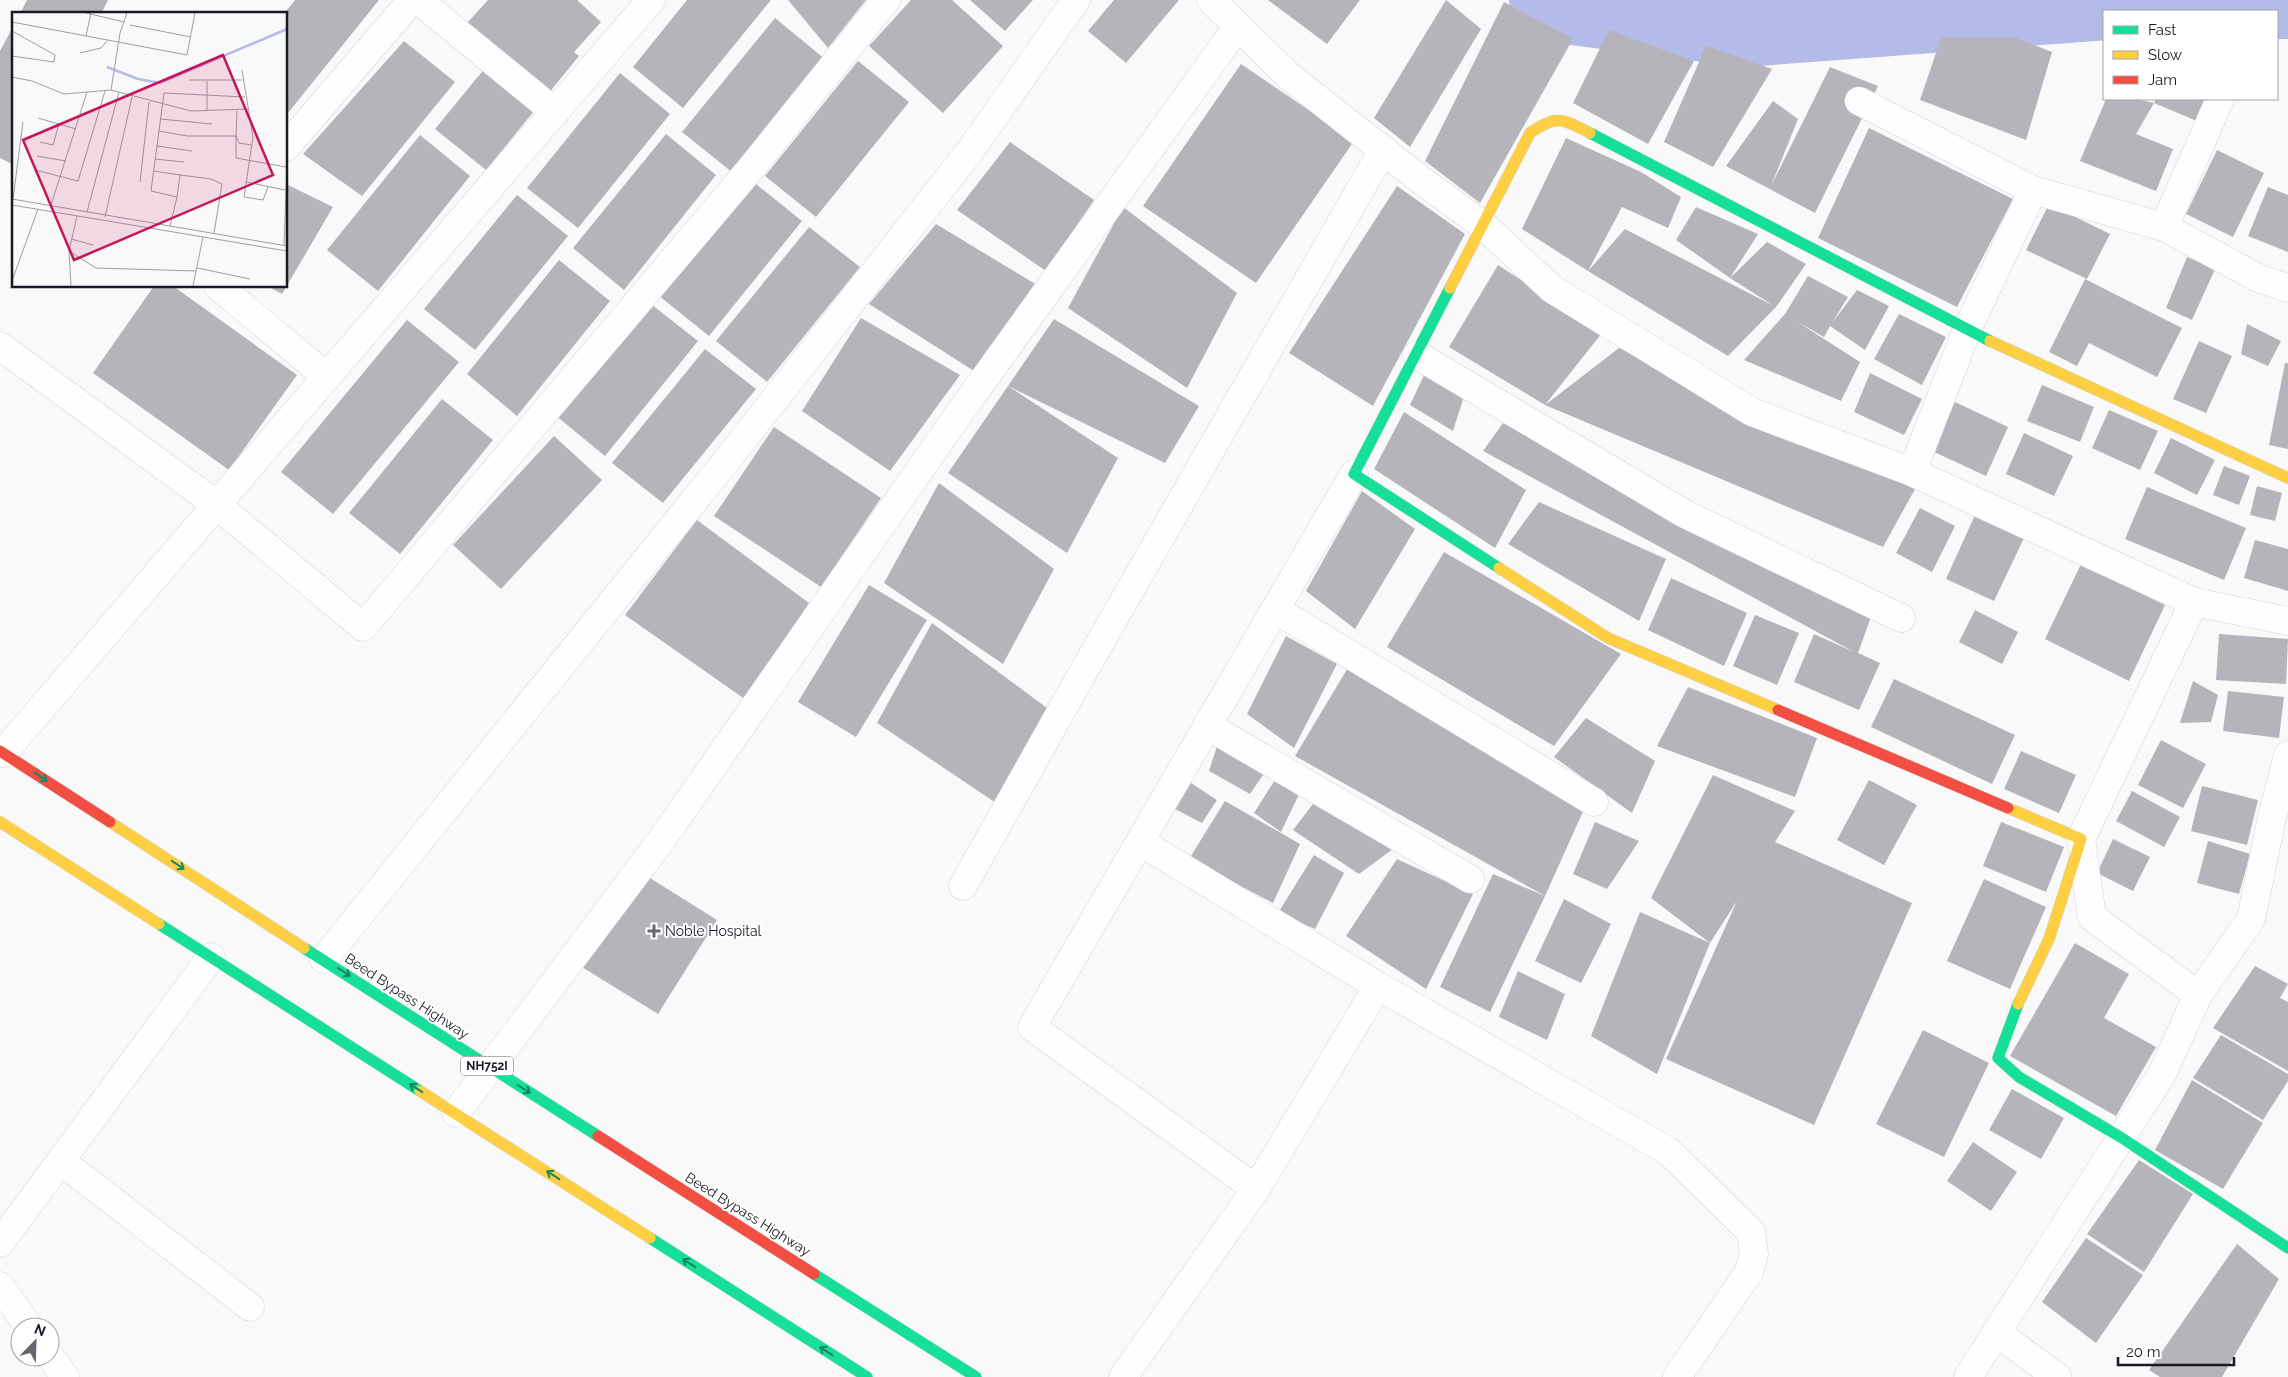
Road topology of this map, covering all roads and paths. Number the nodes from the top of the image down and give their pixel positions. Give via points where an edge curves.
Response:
1 (412, 0) edge
2 (418, 0) edge
3 (651, 0) edge
4 (886, 0) edge
5 (1076, 0) edge
6 (1211, 0) edge
7 (1238, 26) junction
8 (2220, 100) edge
9 (1859, 101) dead end
10 (555, 112) junction
11 (288, 145) edge
12 (1383, 150) junction
13 (2033, 190) junction
14 (1484, 226) junction
15 (2164, 227) junction
16 (220, 288) edge
17 (2288, 288) edge
18 (1967, 330) junction
19 (0, 346) edge
20 (1417, 355) junction
21 (327, 377) junction
22 (1912, 472) junction
23 (1354, 474) junction
24 (2288, 478) edge
25 (217, 505) junction
26 (2194, 602) junction
27 (1276, 610) junction
28 (1901, 618) dead end
29 (2288, 621) edge
30 (1208, 726) junction
31 (1, 752) edge
32 (2288, 755) edge
33 (1594, 802) dead end
34 (0, 822) edge
35 (2081, 839) junction
36 (1140, 842) junction
37 (1470, 879) dead end
38 (963, 886) dead end
39 (211, 957) junction
40 (324, 959) junction
41 (1378, 986) junction
42 (2198, 995) junction
43 (490, 1068) junction
44 (456, 1113) junction
45 (2122, 1138) junction
46 (60, 1161) junction
47 (1256, 1189) junction
48 (0, 1243) edge
49 (2288, 1248) edge
50 (0, 1286) edge
51 (250, 1307) dead end
52 (22, 1317) edge
53 (1996, 1332) junction
54 (867, 1377) edge
55 (976, 1377) edge
56 (1123, 1377) edge
57 (1678, 1377) edge
58 (1968, 1377) edge
59 (2057, 1377) edge

1 - 11 street
2 - 10 street
3 - 10 street
4 - 25 street via 752,167 363,627
5 - 40 street via 970,151 723,465
6 - 7 street
7 - 12 street via 1290,77
7 - 43 street via 956,418 666,836
8 - 15 street
9 - 13 street
10 - 21 street
12 - 14 street
12 - 38 street
13 - 15 street
13 - 18 street
14 - 18 main road via 1530,133 1547,121 1565,120
14 - 20 main road
14 - 22 street via 1552,290 1752,412
15 - 17 street via 2260,279
16 - 21 street
18 - 22 street
18 - 24 main road
19 - 25 street
20 - 23 main road
20 - 28 street via 1685,514
21 - 25 street
22 - 26 street
23 - 27 street
23 - 35 main road via 1608,638
25 - 31 street
26 - 29 street
26 - 35 street
27 - 30 street
27 - 33 street
30 - 36 street
30 - 37 street
31 -> 40 main road, Beed Bypass Highway / NH752I
32 - 42 street via 2252,919
34 - 39 main road
35 - 42 street via 2092,917
35 - 45 main road via 2049,939 2014,1013 1998,1058 2019,1077
36 - 41 street
36 - 47 street via 1032,1028
44 -> 39 main road
39 - 46 street
40 -> 43 main road, Beed Bypass Highway / NH752I
41 - 47 street
41 - 57 street via 1668,1151 1751,1232 1754,1254 1749,1272
42 - 45 street via 2162,1074
43 - 44 street
43 -> 55 main road, Beed Bypass Highway / NH752I
54 -> 44 main road
45 - 49 main road
45 - 53 street
46 - 48 street
46 - 51 street
47 - 56 street
50 - 52 street
53 - 58 street
53 - 59 street

